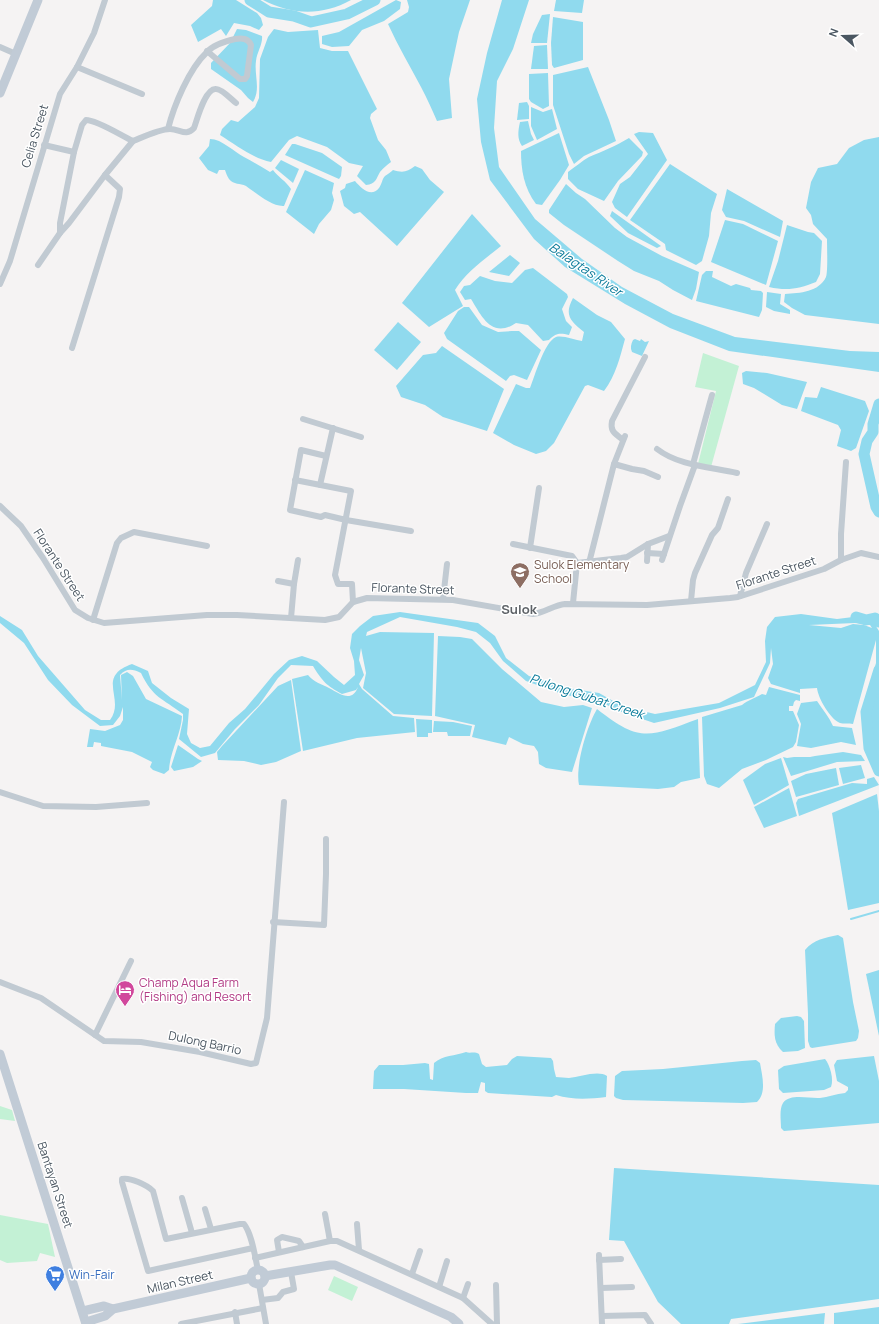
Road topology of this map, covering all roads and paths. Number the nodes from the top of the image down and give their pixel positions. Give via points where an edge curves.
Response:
1 (38, 0) edge
2 (105, 0) edge
3 (0, 47) edge
4 (208, 51) junction
5 (16, 54) junction
6 (77, 68) junction
7 (0, 93) edge
8 (142, 94) dead end
9 (236, 103) dead end
10 (168, 129) junction
11 (133, 141) junction
12 (44, 145) junction
13 (74, 152) junction
14 (105, 175) junction
15 (60, 233) junction
16 (38, 265) dead end
17 (0, 284) edge
18 (72, 348) dead end
19 (645, 357) dead end
20 (712, 395) dead end
21 (303, 419) dead end
22 (333, 428) junction
23 (361, 437) dead end
24 (657, 449) dead end
25 (326, 456) junction
26 (846, 462) dead end
27 (614, 464) junction
28 (694, 464) junction
29 (737, 473) dead end
30 (658, 477) dead end
31 (295, 480) junction
32 (320, 485) junction
33 (539, 488) dead end
34 (728, 499) dead end
35 (0, 506) edge
36 (346, 520) junction
37 (767, 524) dead end
38 (411, 531) dead end
39 (669, 536) junction
40 (514, 544) dead end
41 (648, 544) junction
42 (207, 546) dead end
43 (530, 548) junction
44 (647, 553) junction
45 (879, 557) edge
46 (298, 560) dead end
47 (646, 560) dead end
48 (841, 560) junction
49 (577, 563) junction
50 (589, 563) junction
51 (447, 564) dead end
52 (278, 581) dead end
53 (294, 584) junction
54 (740, 596) junction
55 (444, 599) junction
56 (691, 601) junction
57 (353, 602) junction
58 (573, 603) junction
59 (291, 618) junction
60 (93, 620) junction
61 (0, 792) edge
62 (284, 802) dead end
63 (147, 803) dead end
64 (326, 839) dead end
65 (273, 922) junction
66 (131, 961) dead end
67 (0, 982) edge
68 (95, 1035) junction
69 (0, 1054) edge
70 (182, 1198) dead end
71 (205, 1209) dead end
72 (325, 1214) dead end
73 (357, 1224) dead end
74 (211, 1230) junction
75 (192, 1234) junction
76 (330, 1241) junction
77 (303, 1247) junction
78 (253, 1248) junction
79 (359, 1250) junction
80 (420, 1250) dead end
81 (278, 1252) junction
82 (255, 1258) junction
83 (621, 1259) dead end
84 (447, 1260) dead end
85 (291, 1272) junction
86 (412, 1274) junction
87 (261, 1277) junction
88 (468, 1284) dead end
89 (496, 1285) dead end
90 (439, 1287) junction
91 (632, 1287) dead end
92 (601, 1288) junction
93 (463, 1298) junction
94 (262, 1300) junction
95 (263, 1308) junction
96 (113, 1309) junction
97 (83, 1310) junction
98 (235, 1312) junction
99 (602, 1316) junction
100 (86, 1323) edge
101 (181, 1324) edge
102 (237, 1324) edge
103 (266, 1324) edge
104 (459, 1324) edge
105 (492, 1324) edge
106 (497, 1324) edge
107 (602, 1324) edge
108 (651, 1324) edge

1 - 5 street
2 - 6 street, Celia Street via 94,33
3 - 5 street
4 - 4 street via 234,40 247,40 251,45 245,79 240,79
4 - 10 street via 184,87
5 - 7 street
6 - 8 street
6 - 12 street, Celia Street via 60,94
9 - 10 street via 219,90 212,89 205,98 191,132
10 - 11 street
11 - 13 street via 86,120
11 - 14 street
12 - 13 street
12 - 17 street, Celia Street via 10,261
13 - 15 street
14 - 15 street
14 - 18 street via 120,189 119,197
15 - 16 street
19 - 27 street via 612,421 611,429 624,438
20 - 28 street
21 - 22 street
22 - 23 street
22 - 25 street
24 - 28 street via 677,460
25 - 31 street via 301,450
25 - 32 street
26 - 48 street
27 - 30 street
27 - 50 street
28 - 29 street
28 - 39 street
31 - 32 street
31 - 36 street via 290,510
32 - 36 street via 351,491
33 - 43 street
34 - 56 street via 718,528 712,535 695,573
35 - 60 street, Florante Street via 21,526 75,610
36 - 38 street
36 - 57 street via 336,576 338,584 352,584
37 - 54 street via 746,573
39 - 41 street
39 - 44 street via 663,557
40 - 43 street
41 - 44 street
41 - 50 street via 627,556
42 - 60 street via 134,532 121,538 117,542
43 - 49 street via 572,556
44 - 47 street
45 - 48 street, Florante Street via 861,553
46 - 53 street
48 - 54 street, Florante Street via 824,569
49 - 50 street
49 - 58 street
51 - 55 street
52 - 53 street
53 - 59 street
54 - 56 street, Florante Street
55 - 57 street, Florante Street via 367,598
55 - 58 street, Florante Street via 533,614
56 - 58 street, Florante Street via 647,604
57 - 59 street, Florante Street via 342,614 332,619
59 - 60 street, Florante Street via 207,615 104,623
61 - 63 street via 43,806 96,807
62 - 65 street, Dulong Barrio
64 - 65 street via 324,925
65 - 68 street, Dulong Barrio via 267,1018 256,1063 141,1042 104,1041
66 - 68 street
67 - 68 street, Dulong Barrio via 41,998
69 - 97 street, Bantayan Street
70 - 75 street
71 - 74 street
72 - 76 street
73 - 79 street
74 - 75 street
74 - 78 street via 244,1224
75 - 78 street via 166,1239 153,1191 127,1179 122,1180 148,1270
76 - 77 street
76 - 79 street via 337,1241
77 - 81 street
77 - 81 street via 299,1241 282,1237 277,1240
78 - 82 street
79 - 86 street
80 - 86 street
81 - 82 street
82 - 87 street
83 - 92 street via 599,1257
84 - 90 street
85 - 87 street
85 - 94 street via 294,1289 284,1292 278,1298
85 - 104 street via 334,1265 451,1317
86 - 90 street
87 - 94 street
87 - 96 street, Milan Street via 252,1273 251,1278
88 - 93 street
89 - 106 street
90 - 93 street
91 - 92 street
92 - 99 street
93 - 105 street
94 - 95 street
95 - 98 street
95 - 103 street
96 - 97 street, Milan Street via 104,1306
96 - 100 street, Milan Street via 105,1316
97 - 100 street, Bantayan Street
98 - 101 street
98 - 102 street
99 - 107 street
99 - 108 street via 645,1315

